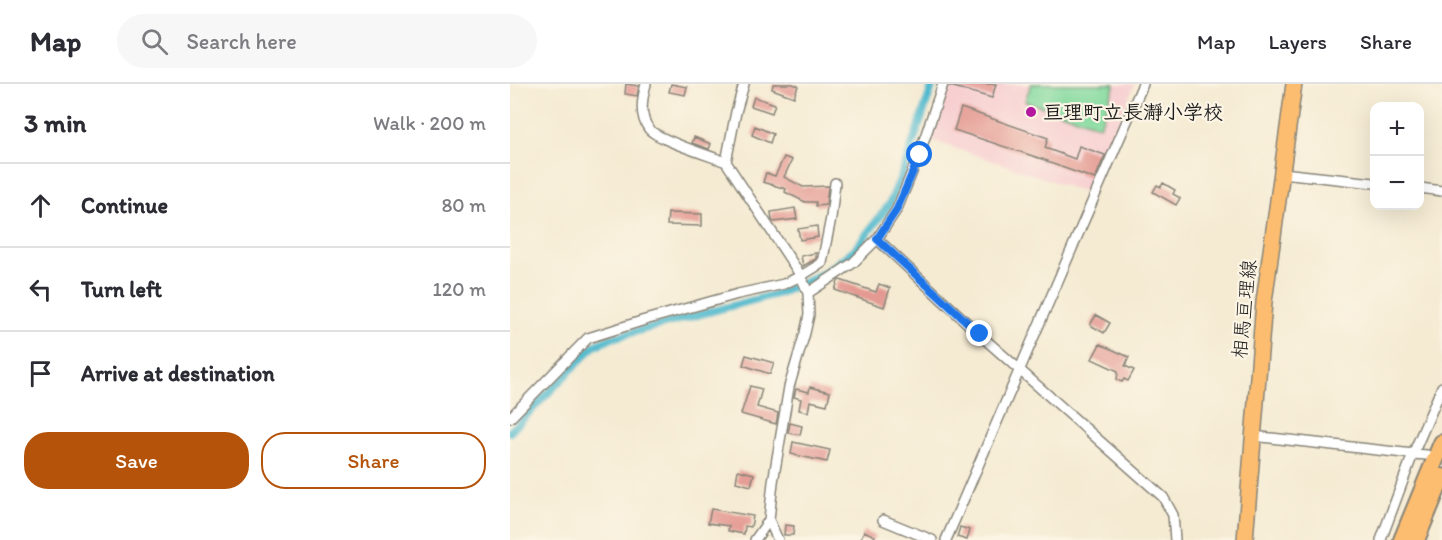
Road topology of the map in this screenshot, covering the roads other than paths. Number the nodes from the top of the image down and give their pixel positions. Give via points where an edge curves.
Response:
1 (646, 84) edge
2 (744, 84) edge
3 (943, 84) edge
4 (1143, 84) edge
5 (1294, 84) edge
6 (726, 162) junction
7 (1282, 173) junction
8 (835, 183) dead end
9 (1370, 183) edge
10 (1424, 189) edge
11 (1442, 191) edge
12 (877, 239) junction
13 (801, 276) junction
14 (808, 293) junction
15 (1019, 369) junction
16 (1442, 387) edge
17 (510, 418) edge
18 (1253, 435) junction
19 (1442, 443) edge
20 (1413, 454) junction
21 (1427, 455) dead end
22 (1442, 477) edge
23 (883, 519) dead end
24 (769, 520) junction
25 (755, 540) edge
26 (778, 540) edge
27 (932, 540) edge
28 (946, 540) edge
29 (1175, 540) edge
30 (1245, 540) edge
31 (1381, 540) edge
32 (1402, 540) edge
33 (1416, 540) edge

1 - 6 street via 642,105 650,131
2 - 6 street
3 - 12 street via 920,155 897,209
4 - 15 street
5 - 7 main road, 相馬亘理線
6 - 13 street
7 - 9 street
7 - 18 main road, 相馬亘理線 via 1264,302
8 - 13 street via 822,263
10 - 11 street
12 - 14 street via 853,262
12 - 15 street
13 - 14 street
13 - 17 street via 588,338
14 - 24 street via 809,315 787,399
15 - 28 street
15 - 29 street via 1163,497 1173,515
16 - 20 street
18 - 20 street
18 - 30 main road, 相馬亘理線
19 - 32 highway
20 - 21 street
20 - 31 street
22 - 33 highway
23 - 27 street
24 - 25 street
24 - 26 street

